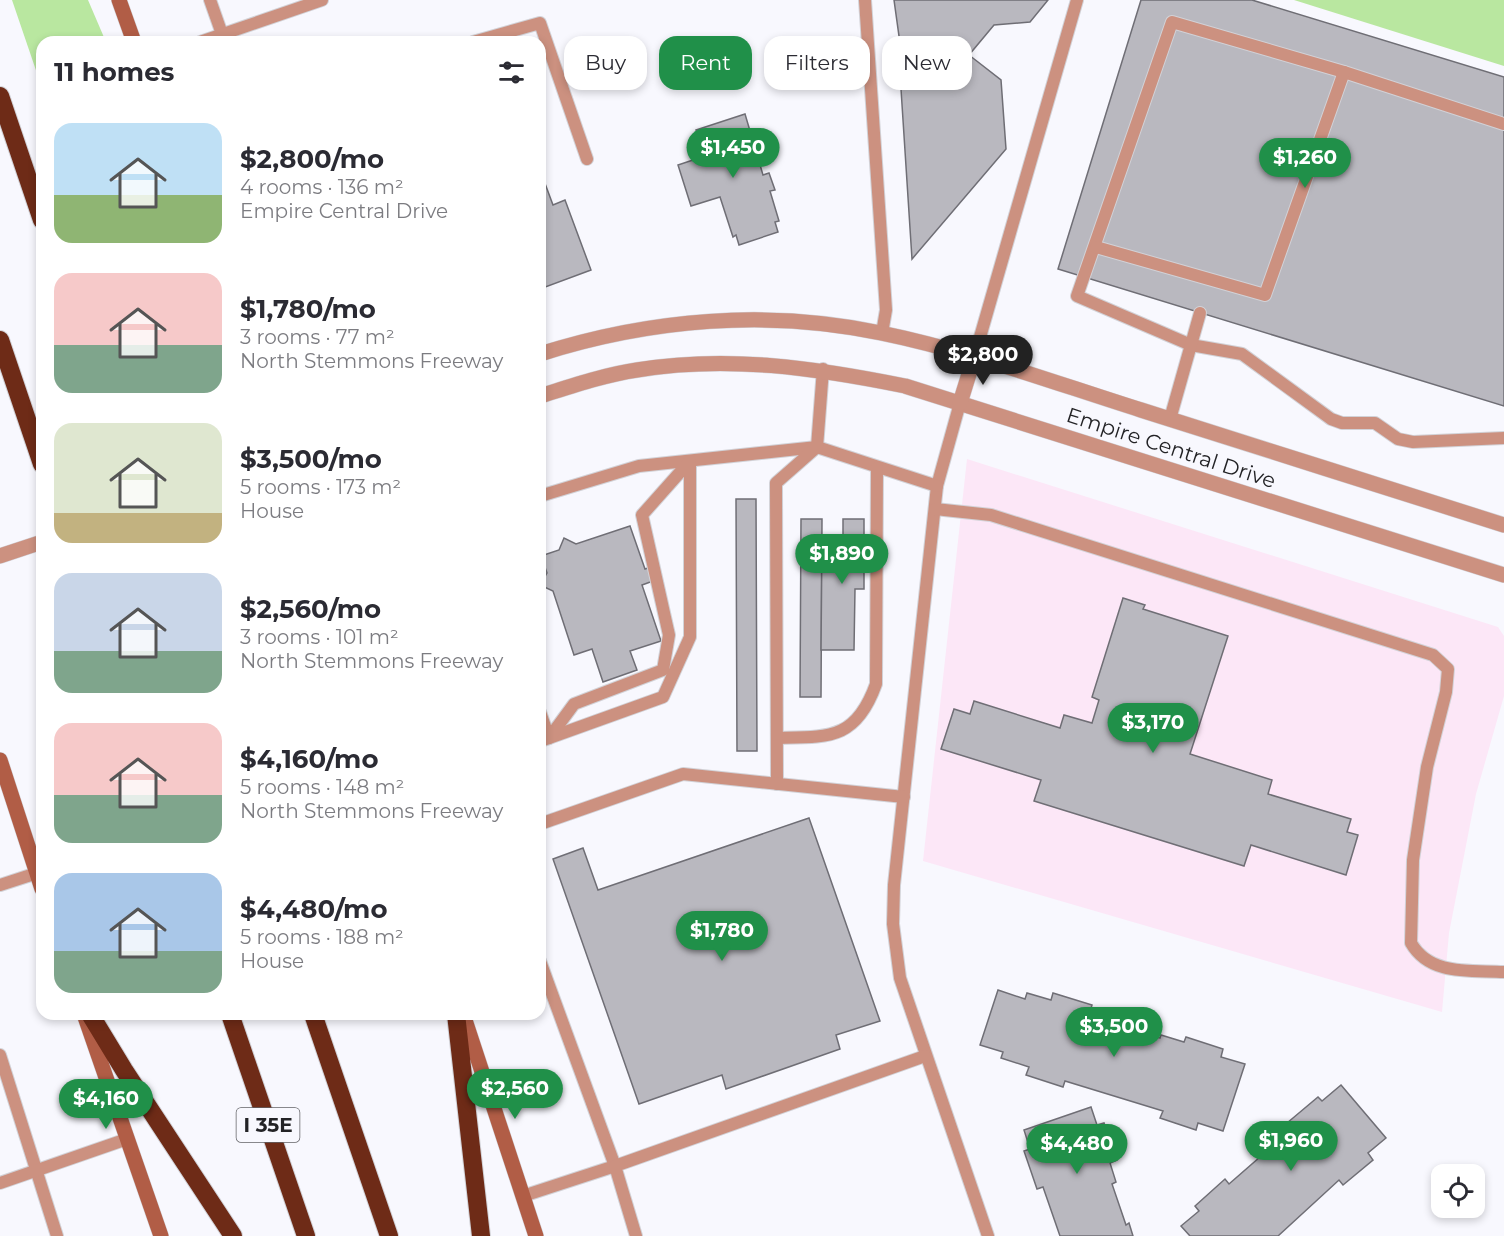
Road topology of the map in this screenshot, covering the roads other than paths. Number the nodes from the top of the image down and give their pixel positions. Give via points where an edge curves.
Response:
1 (119, 0) edge
2 (210, 0) edge
3 (322, 0) edge
4 (865, 0) edge
5 (1077, 0) edge
6 (222, 34) junction
7 (133, 36) edge
8 (216, 36) edge
9 (494, 36) edge
10 (544, 36) edge
11 (546, 40) edge
12 (1344, 72) junction
13 (0, 96) edge
14 (1504, 124) edge
15 (587, 159) dead end
16 (36, 202) edge
17 (1096, 247) junction
18 (1200, 313) dead end
19 (882, 333) junction
20 (0, 340) edge
21 (1191, 345) junction
22 (546, 352) edge
23 (974, 358) junction
24 (823, 369) junction
25 (546, 394) edge
26 (960, 403) junction
27 (1170, 419) junction
28 (1504, 438) edge
29 (36, 447) edge
30 (817, 447) junction
31 (690, 461) junction
32 (877, 468) junction
33 (937, 486) junction
34 (546, 494) edge
35 (935, 509) junction
36 (1504, 525) edge
37 (36, 544) edge
38 (0, 556) edge
39 (1504, 575) edge
40 (777, 738) junction
41 (546, 739) edge
42 (546, 740) edge
43 (0, 760) edge
44 (3, 778) edge
45 (777, 784) junction
46 (904, 797) junction
47 (546, 822) edge
48 (36, 870) edge
49 (36, 873) edge
50 (0, 885) edge
51 (1504, 972) edge
52 (546, 977) edge
53 (86, 1020) edge
54 (94, 1020) edge
55 (232, 1020) edge
56 (315, 1020) edge
57 (457, 1020) edge
58 (465, 1020) edge
59 (0, 1055) edge
60 (925, 1056) junction
61 (4, 1080) edge
62 (127, 1139) junction
63 (615, 1166) junction
64 (36, 1171) junction
65 (0, 1184) edge
66 (523, 1196) junction
67 (57, 1236) edge
68 (160, 1236) edge
69 (233, 1236) edge
70 (306, 1236) edge
71 (389, 1236) edge
72 (481, 1236) edge
73 (536, 1236) edge
74 (636, 1236) edge
75 (988, 1236) edge

1 - 7 main road
2 - 6 lane
3 - 6 lane
4 - 19 lane via 886,310
5 - 23 lane
6 - 8 lane
9 - 10 lane via 540,23
11 - 15 lane
12 - 14 lane
12 - 17 lane via 1265,295
12 - 17 lane via 1172,22
13 - 16 highway
17 - 21 lane via 1077,296
18 - 21 lane
19 - 22 street, Empire Central Drive via 803,322 717,321 644,328
19 - 23 street, Empire Central Drive
20 - 29 highway
21 - 27 lane
21 - 28 lane via 1242,354 1342,423 1367,421 1398,439 1413,442
23 - 26 street
23 - 27 street, Empire Central Drive
24 - 25 street, Empire Central Drive via 697,363 637,370
24 - 26 street, Empire Central Drive via 905,386
24 - 30 lane
26 - 33 lane
26 - 39 street, Empire Central Drive
27 - 36 street, Empire Central Drive
30 - 31 lane
30 - 32 lane
30 - 40 lane via 776,483
31 - 34 lane via 639,466
31 - 41 lane via 642,514 669,635 663,670 574,704
31 - 42 lane via 690,637 663,698
32 - 33 lane
32 - 40 lane via 876,684 869,703 860,718 840,731 823,737
33 - 35 lane
35 - 46 lane
35 - 51 lane via 991,515 1433,655 1448,669 1413,860 1411,943 1428,963 1440,968
37 - 38 street
40 - 45 lane
43 - 44 main road
44 - 48 main road
45 - 46 lane
45 - 47 lane via 683,774
46 - 60 lane via 893,924 900,978
49 - 50 lane
52 - 63 lane
53 - 62 main road
54 - 69 highway
55 - 70 highway, I 35E
56 - 71 highway
57 - 72 highway
58 - 66 main road
59 - 61 lane
60 - 63 lane
60 - 75 lane
61 - 64 lane
62 - 64 lane
62 - 68 main road
63 - 66 lane
63 - 74 lane
64 - 65 lane
64 - 67 lane
66 - 73 main road

